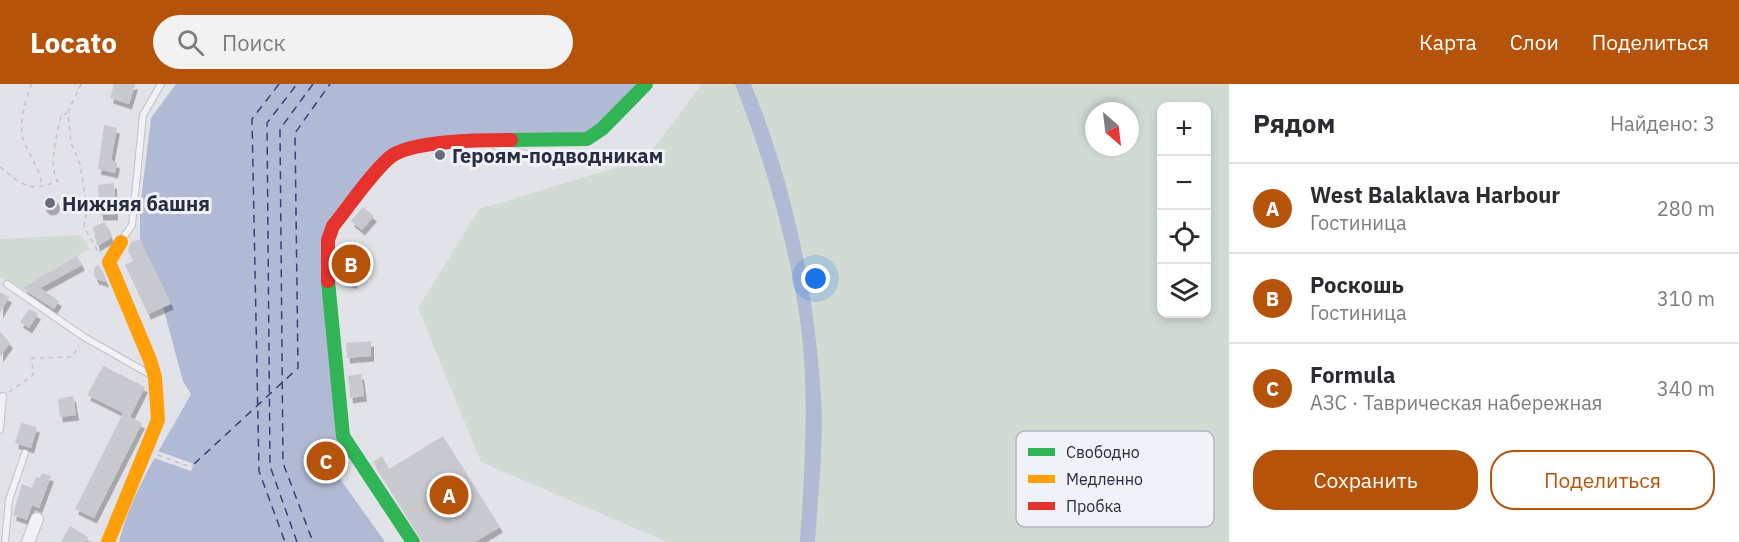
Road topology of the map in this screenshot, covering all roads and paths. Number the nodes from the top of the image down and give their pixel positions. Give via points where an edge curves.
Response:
1 (32, 84) edge
2 (81, 84) edge
3 (161, 84) edge
4 (646, 84) edge
5 (68, 112) junction
6 (474, 140) junction
7 (545, 159) dead end
8 (0, 167) edge
9 (42, 187) junction
10 (121, 242) joint
11 (109, 262) junction
12 (7, 284) dead end
13 (84, 337) junction
14 (155, 377) junction
15 (3, 396) joint
16 (0, 430) edge
17 (146, 450) junction
18 (25, 453) dead end
19 (194, 464) dead end
20 (37, 519) dead end
21 (5, 542) edge
22 (28, 542) edge
23 (108, 542) edge
24 (413, 542) edge

1 - 9 path via 26,95 21,136 41,174
2 - 5 path
3 - 10 lane via 143,115 132,225
4 - 6 street via 587,139
5 - 9 path via 61,116 55,155 54,174 58,181
5 - 11 path via 87,208 84,227 96,250
6 - 7 lane
6 - 24 street via 409,148 390,158 333,226 328,240 327,273 343,436
8 - 9 path via 26,187
10 - 11 street
11 - 14 street
12 - 13 lane
13 - 14 lane
13 - 15 path via 72,357 32,358 33,375
14 - 17 street via 158,420
15 - 16 lane
17 - 19 path via 190,467
17 - 23 street
18 - 21 lane via 9,500
20 - 22 street

